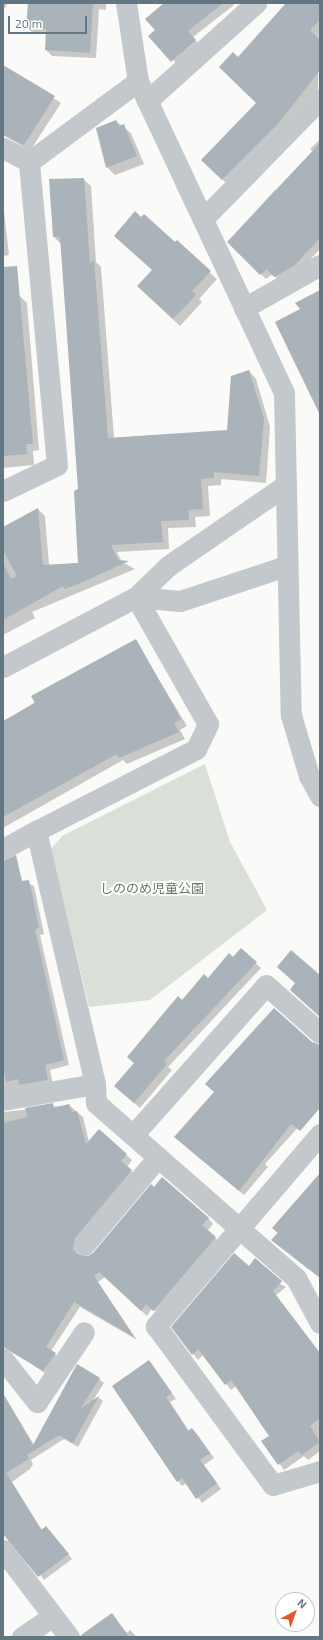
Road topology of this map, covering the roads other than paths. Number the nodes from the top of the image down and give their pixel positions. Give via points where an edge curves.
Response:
1 (126, 3) edge
2 (256, 3) edge
3 (138, 81) junction
4 (320, 99) edge
5 (148, 100) junction
6 (3, 148) edge
7 (29, 162) junction
8 (203, 219) junction
9 (320, 265) edge
10 (244, 308) junction
11 (286, 485) junction
12 (3, 491) edge
13 (286, 566) junction
14 (136, 597) junction
15 (3, 667) edge
16 (320, 796) edge
17 (36, 831) junction
18 (3, 849) edge
19 (320, 1033) edge
20 (95, 1084) junction
21 (3, 1100) edge
22 (320, 1134) edge
23 (133, 1135) junction
24 (158, 1157) junction
25 (240, 1228) junction
26 (84, 1245) dead end
27 (320, 1323) edge
28 (84, 1332) dead end
29 (3, 1359) edge
30 (320, 1471) edge
31 (3, 1550) edge
32 (53, 1616) junction
33 (22, 1637) edge
34 (69, 1637) edge

1 - 3 street
2 - 5 street
3 - 5 street
3 - 7 street
4 - 8 street
5 - 8 street
6 - 7 street
7 - 12 street via 57,465
8 - 10 street
9 - 10 street
10 - 11 street via 284,393
11 - 13 street
11 - 14 street via 168,566
13 - 14 street via 180,601
13 - 16 street via 292,715 309,776
14 - 15 street
14 - 17 street via 208,724 196,750
17 - 18 street
17 - 20 street
19 - 23 street via 266,985
20 - 21 street
20 - 23 street via 96,1103
22 - 25 street
23 - 24 street
24 - 25 street
24 - 26 street
25 - 27 street via 296,1278
25 - 30 street via 156,1326 273,1485
28 - 29 street via 37,1402
31 - 32 street
32 - 33 street
32 - 34 street

